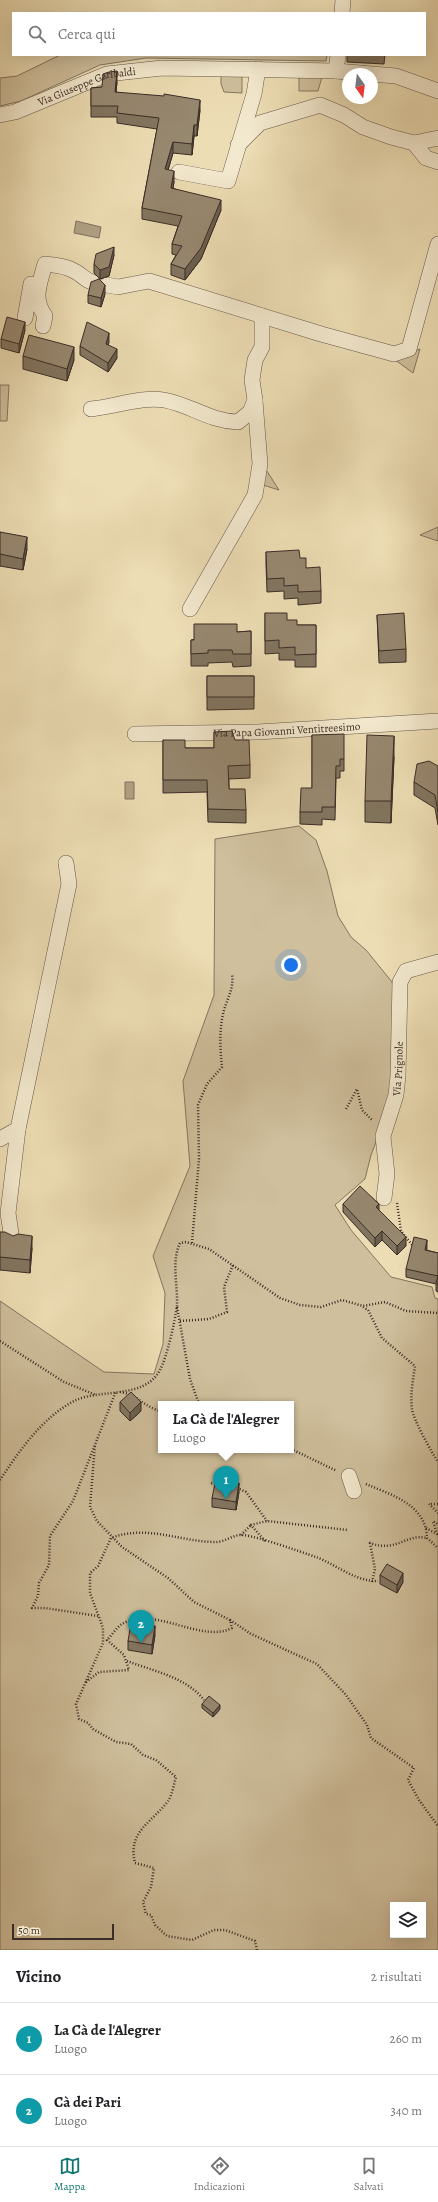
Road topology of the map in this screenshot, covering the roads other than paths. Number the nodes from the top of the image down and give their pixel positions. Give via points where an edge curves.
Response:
1 (343, 0) edge
2 (342, 12) edge
3 (338, 56) edge
4 (258, 69) junction
5 (336, 71) junction
6 (438, 91) edge
7 (0, 115) edge
8 (438, 138) edge
9 (414, 143) junction
10 (238, 145) junction
11 (438, 162) edge
12 (179, 172) dead end
13 (438, 244) edge
14 (45, 264) junction
15 (262, 316) junction
16 (25, 318) dead end
17 (43, 326) dead end
18 (255, 400) junction
19 (91, 410) dead end
20 (190, 609) dead end
21 (438, 721) edge
22 (135, 734) dead end
23 (66, 863) dead end
24 (438, 962) edge
25 (18, 1129) junction
26 (0, 1139) edge
27 (390, 1199) road end
28 (12, 1240) edge
29 (349, 1476) dead end
30 (354, 1491) dead end

1 - 2 street
3 - 5 street
4 - 5 street, Via Giuseppe Garibaldi
4 - 7 street, Via Giuseppe Garibaldi via 162,68 107,74 15,112
4 - 10 street via 254,94
5 - 6 street, Via Giuseppe Garibaldi via 396,76
8 - 9 street
9 - 10 street via 363,127 344,115 320,105 260,123
9 - 11 street via 426,158
10 - 12 street via 228,181
13 - 15 street via 409,349 394,354
14 - 15 street via 75,271 87,280 118,287 149,281
14 - 16 street via 34,273
14 - 17 street via 37,301 45,316
15 - 18 street via 262,347 255,360 252,380
18 - 19 street via 250,412 238,422 222,422 164,400 142,399
18 - 20 street via 260,464 255,495
21 - 22 street, Via Papa Giovanni Ventitreesimo via 258,732
23 - 25 street via 69,884
24 - 27 street, Via Prignole via 406,971 400,982 398,1076 396,1095 384,1136
25 - 26 street
25 - 28 street via 8,1213
29 - 30 street

